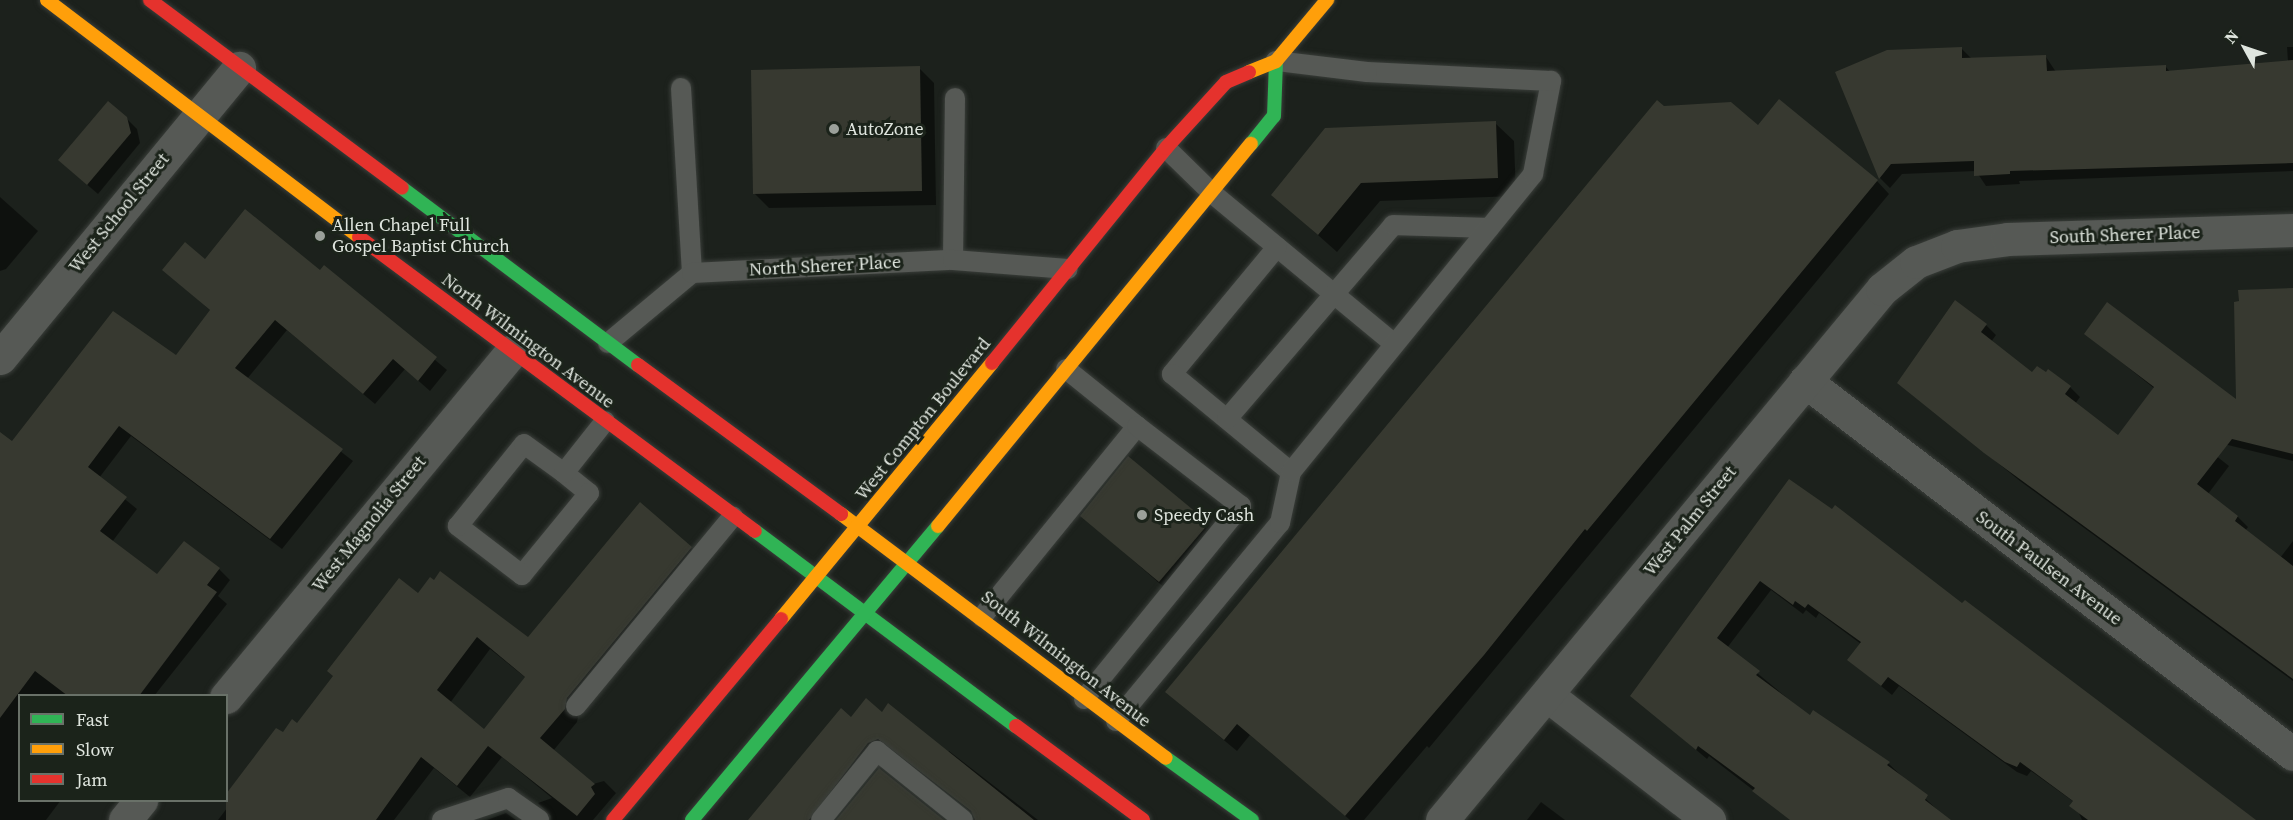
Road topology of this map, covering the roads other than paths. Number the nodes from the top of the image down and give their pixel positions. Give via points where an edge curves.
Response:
1 (47, 0) edge
2 (150, 0) edge
3 (1327, 0) edge
4 (230, 61) junction
5 (1275, 62) junction
6 (681, 88) dead end
7 (955, 98) dead end
8 (197, 117) junction
9 (1166, 148) junction
10 (1213, 194) junction
11 (1489, 228) junction
12 (2293, 230) edge
13 (1957, 246) joint
14 (1277, 247) junction
15 (953, 260) junction
16 (1068, 269) junction
17 (692, 273) junction
18 (1333, 294) junction
19 (608, 343) junction
20 (1394, 345) junction
21 (512, 351) junction
22 (0, 358) edge
23 (1066, 369) junction
24 (1805, 381) junction
25 (1227, 419) junction
26 (605, 421) junction
27 (1137, 426) junction
28 (1291, 472) junction
29 (564, 473) junction
30 (733, 516) junction
31 (858, 527) junction
32 (907, 561) junction
33 (816, 578) junction
34 (867, 614) junction
35 (982, 617) junction
36 (228, 695) edge
37 (1547, 695) junction
38 (1084, 699) junction
39 (576, 706) dead end
40 (1116, 721) junction
41 (2293, 754) edge
42 (140, 802) edge
43 (125, 820) edge
44 (442, 820) edge
45 (538, 820) edge
46 (613, 820) edge
47 (693, 820) edge
48 (821, 820) edge
49 (963, 820) edge
50 (1143, 820) edge
51 (1252, 820) edge
52 (1442, 820) edge
53 (1708, 820) edge

1 - 8 main road, North Wilmington Avenue
2 - 4 main road
3 - 5 main road, West Compton Boulevard
4 - 8 street, West School Street
4 - 19 main road
5 - 9 main road, West Compton Boulevard via 1226,82
5 - 10 main road via 1274,116
5 - 11 lane via 1367,72 1551,81 1533,174
6 - 17 lane
7 - 15 lane
8 - 21 main road, North Wilmington Avenue
8 - 22 street, West School Street
9 - 10 lane
9 - 16 main road, West Compton Boulevard
10 - 14 lane
10 - 23 main road
11 - 18 lane via 1393,225
11 - 20 lane
12 - 13 street, South Sherer Place via 2008,239
13 - 24 street, West Palm Street via 1916,262 1882,289
14 - 18 lane
14 - 25 lane via 1172,374
15 - 16 lane, North Sherer Place
15 - 17 lane, North Sherer Place
16 - 31 main road, West Compton Boulevard
17 - 19 lane
18 - 20 lane
18 - 25 lane
19 - 31 main road
20 - 28 lane
21 - 26 main road, North Wilmington Avenue
21 - 36 street, West Magnolia Street
23 - 27 lane
23 - 32 main road
24 - 37 street, West Palm Street
24 - 41 street, South Paulsen Avenue
25 - 28 lane
26 - 29 lane
26 - 30 main road, North Wilmington Avenue
27 - 35 lane
27 - 38 lane via 1241,506
28 - 40 lane via 1280,523
29 - 29 lane via 524,444 458,526 522,575 590,493
30 - 33 main road, North Wilmington Avenue
30 - 39 lane
31 - 32 main road, South Wilmington Avenue
31 - 33 main road, West Compton Boulevard
32 - 34 main road
32 - 35 main road, South Wilmington Avenue
33 - 34 main road
33 - 46 main road, West Compton Boulevard
34 - 47 main road
34 - 50 main road
35 - 38 main road, South Wilmington Avenue
37 - 52 street, West Palm Street
37 - 53 street
38 - 40 main road, South Wilmington Avenue
40 - 51 main road, South Wilmington Avenue
42 - 43 street
44 - 45 lane via 508,798
48 - 49 lane via 877,751

